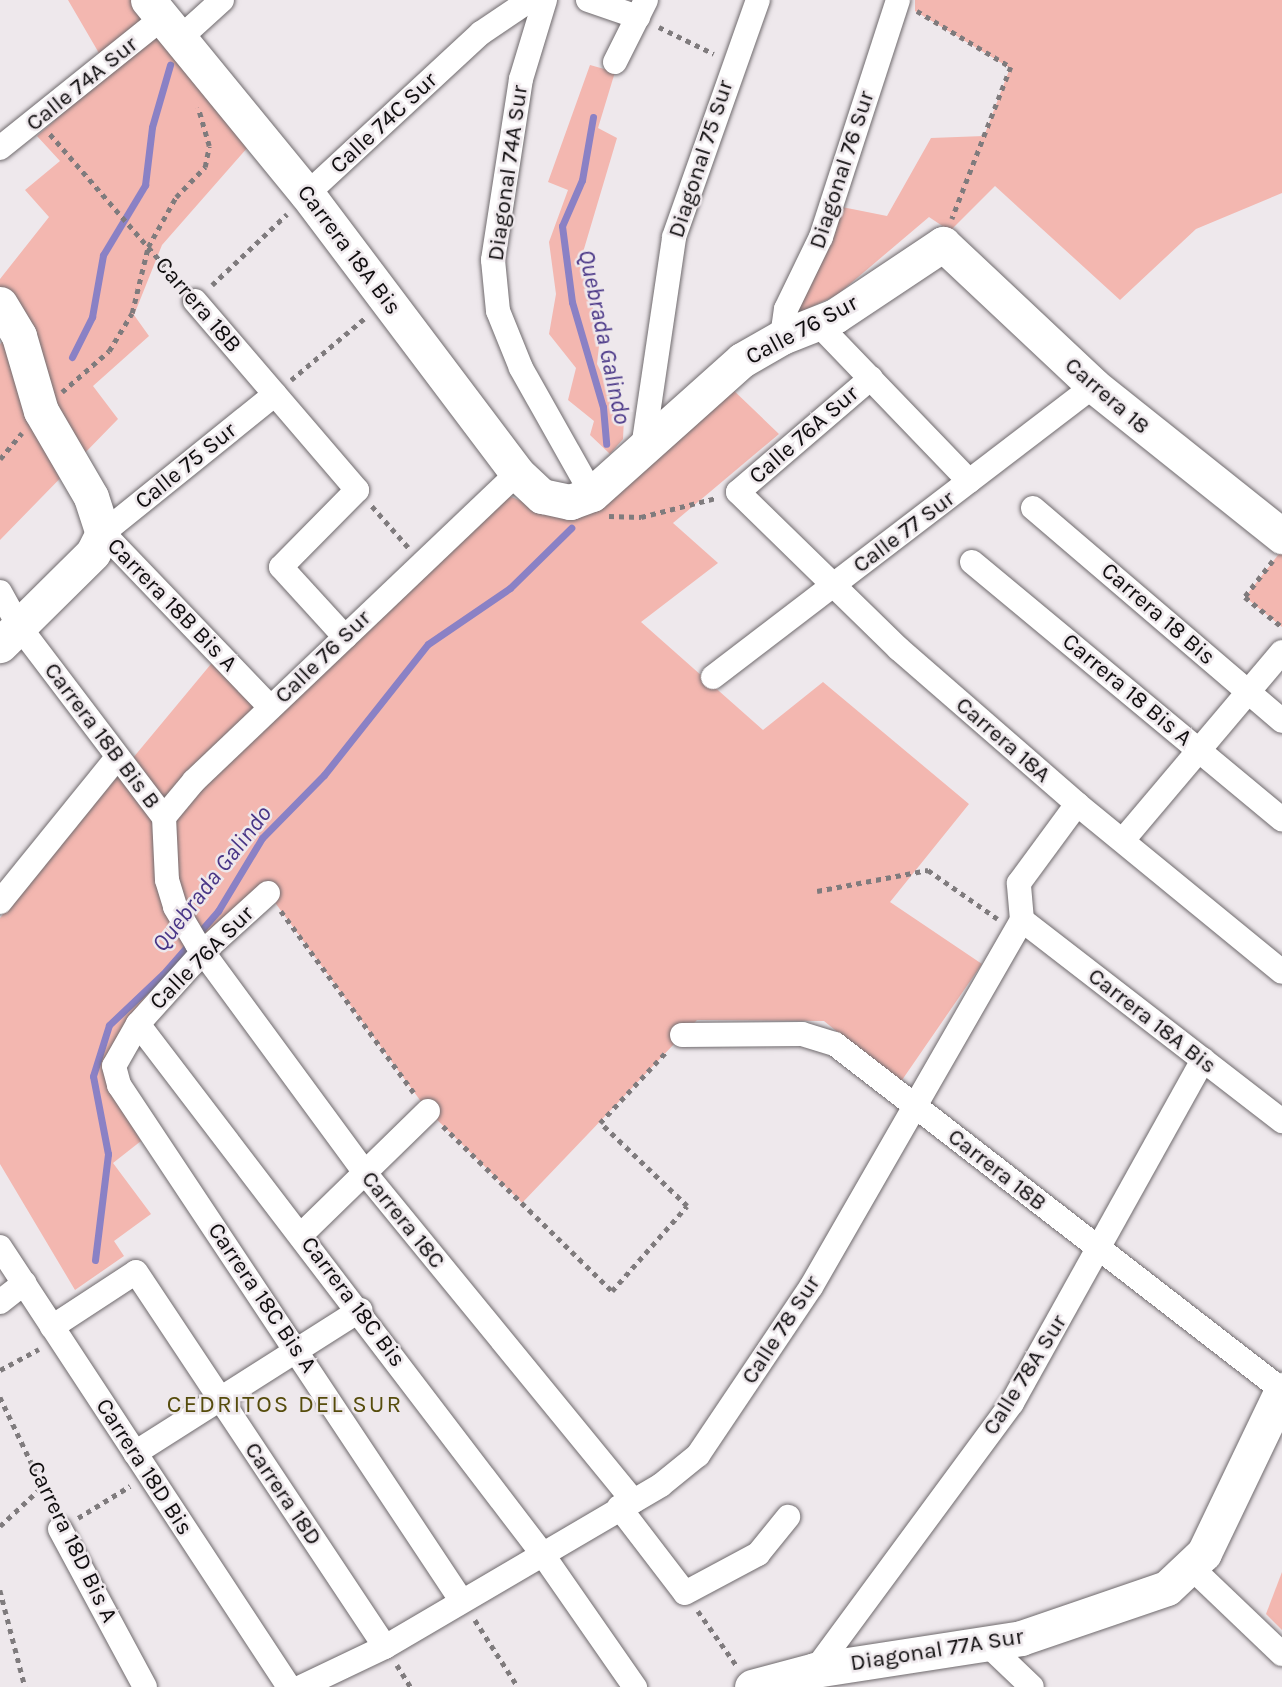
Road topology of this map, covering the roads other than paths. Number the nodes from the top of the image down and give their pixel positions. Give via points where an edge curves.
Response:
1 (222, 0) edge
2 (530, 0) edge
3 (545, 0) edge
4 (588, 0) edge
5 (758, 0) edge
6 (902, 3) edge
7 (642, 8) edge
8 (163, 19) edge
9 (615, 62) dead end
10 (0, 148) edge
11 (307, 194) junction
12 (943, 243) joint
13 (195, 301) road end
14 (0, 304) edge
15 (818, 324) junction
16 (782, 337) junction
17 (871, 378) junction
18 (1094, 386) junction
19 (275, 394) junction
20 (643, 448) junction
21 (517, 473) junction
22 (969, 481) junction
23 (738, 492) joint
24 (574, 498) junction
25 (1033, 508) dead end
26 (103, 533) junction
27 (1282, 536) edge
28 (972, 562) dead end
29 (834, 585) junction
30 (0, 592) edge
31 (9, 635) edge
32 (345, 636) junction
33 (1282, 652) edge
34 (713, 677) dead end
35 (1248, 692) junction
36 (270, 707) junction
37 (1282, 721) edge
38 (1199, 750) junction
39 (116, 759) junction
40 (1077, 804) junction
41 (164, 817) junction
42 (1282, 819) edge
43 (1122, 841) junction
44 (268, 893) dead end
45 (0, 902) edge
46 (1019, 926) junction
47 (196, 941) junction
48 (1282, 972) edge
49 (138, 1024) junction
50 (682, 1035) road end
51 (1203, 1060) junction
52 (913, 1104) junction
53 (428, 1111) dead end
54 (142, 1121) joint
55 (1282, 1121) edge
56 (365, 1173) junction
57 (302, 1234) junction
58 (0, 1247) edge
59 (1100, 1250) junction
60 (24, 1283) junction
61 (0, 1302) edge
62 (360, 1310) junction
63 (56, 1333) junction
64 (298, 1350) junction
65 (1282, 1390) edge
66 (220, 1399) junction
67 (135, 1453) junction
68 (626, 1504) junction
69 (788, 1517) dead end
70 (60, 1529) road end
71 (541, 1552) junction
72 (1193, 1569) junction
73 (461, 1600) junction
74 (989, 1646) junction
75 (385, 1647) junction
76 (1282, 1654) edge
77 (815, 1670) junction
78 (748, 1682) edge
79 (145, 1687) edge
80 (289, 1687) edge
81 (301, 1687) edge
82 (635, 1687) edge
83 (1032, 1687) edge

1 - 8 street, Calle 74A Sur
2 - 11 street, Calle 74C Sur via 481,33
3 - 24 street, Diagonal 74A Sur via 521,79 493,260 498,311
4 - 7 street
5 - 20 street, Diagonal 75 Sur via 674,237
6 - 16 street, Diagonal 76 Sur via 821,237 786,309
7 - 9 street
8 - 10 street, Calle 74A Sur
8 - 11 street, Carrera 18A Bis
11 - 21 street, Carrera 18A Bis
12 - 15 street, Calle 76 Sur
12 - 18 street, Carrera 18
13 - 19 street, Carrera 18B
14 - 26 street, Carrera 18B Bis A via 19,336 41,411 91,497
15 - 16 street, Calle 76 Sur
15 - 17 street
16 - 20 street, Calle 76 Sur via 742,360
17 - 22 street
17 - 23 street, Calle 76A Sur
18 - 22 street, Calle 77 Sur
18 - 27 street, Carrera 18
19 - 26 street, Calle 75 Sur
19 - 32 street, Carrera 18B via 357,490 281,567
20 - 24 street, Calle 76 Sur
21 - 24 street, Carrera 18A Bis
21 - 32 street, Calle 76 Sur
22 - 29 street, Calle 77 Sur
23 - 29 street, Carrera 18A
25 - 35 street, Carrera 18 Bis
26 - 31 street, Calle 75 Sur via 93,553
26 - 36 street, Carrera 18B Bis A
28 - 38 street, Carrera 18 Bis A
29 - 34 street, Calle 77 Sur
29 - 40 street, Carrera 18A via 899,649
30 - 31 street, Carrera 18B Bis B
31 - 39 street, Carrera 18B Bis B
32 - 36 street, Calle 76 Sur
33 - 35 street
35 - 37 street, Carrera 18 Bis
35 - 38 street
36 - 41 street, Calle 76 Sur
38 - 42 street, Carrera 18 Bis A
38 - 43 street
39 - 41 street, Carrera 18B Bis B
39 - 45 street
40 - 43 street, Carrera 18A
40 - 46 street via 1019,883
41 - 47 street, Carrera 18B Bis B via 167,880 175,907
43 - 48 street, Carrera 18A
44 - 47 street, Calle 76A Sur
46 - 51 street, Carrera 18A Bis
46 - 52 street, Calle 78 Sur
47 - 49 street, Calle 76A Sur
47 - 56 street, Carrera 18C
49 - 54 street, Calle 76A Sur via 114,1066 119,1085
49 - 57 street, Carrera 18C Bis
50 - 52 street, Carrera 18B via 819,1038 835,1044
51 - 55 street, Carrera 18A Bis
51 - 59 street, Calle 78A Sur
52 - 59 street, Carrera 18B
52 - 68 street, Calle 78 Sur via 811,1287 698,1455 681,1471
53 - 56 street
54 - 64 street, Carrera 18C Bis A
56 - 57 street
56 - 68 street, Carrera 18C
57 - 62 street, Carrera 18C Bis
58 - 60 street, Carrera 18D Bis
59 - 65 street, Carrera 18B
59 - 77 street, Calle 78A Sur via 1012,1403
60 - 61 street
60 - 63 street, Carrera 18D Bis
62 - 64 street
62 - 71 street, Carrera 18C Bis
63 - 66 street, Carrera 18D via 136,1272
63 - 67 street, Carrera 18D Bis
64 - 66 street
64 - 73 street, Carrera 18C Bis A
65 - 72 street via 1213,1538
66 - 67 street
66 - 75 street, Carrera 18D
67 - 80 street, Carrera 18D Bis
68 - 69 street, Carrera 18C via 685,1593 758,1554
68 - 71 street, Calle 78 Sur
70 - 79 street, Carrera 18D Bis A
71 - 73 street, Calle 78 Sur
71 - 82 street, Carrera 18C Bis
72 - 74 street, Diagonal 77A Sur via 1158,1592
72 - 76 street
73 - 75 street, Calle 78 Sur
74 - 77 street, Diagonal 77A Sur
74 - 83 street
75 - 81 street, Calle 78 Sur
77 - 78 street, Diagonal 77A Sur

